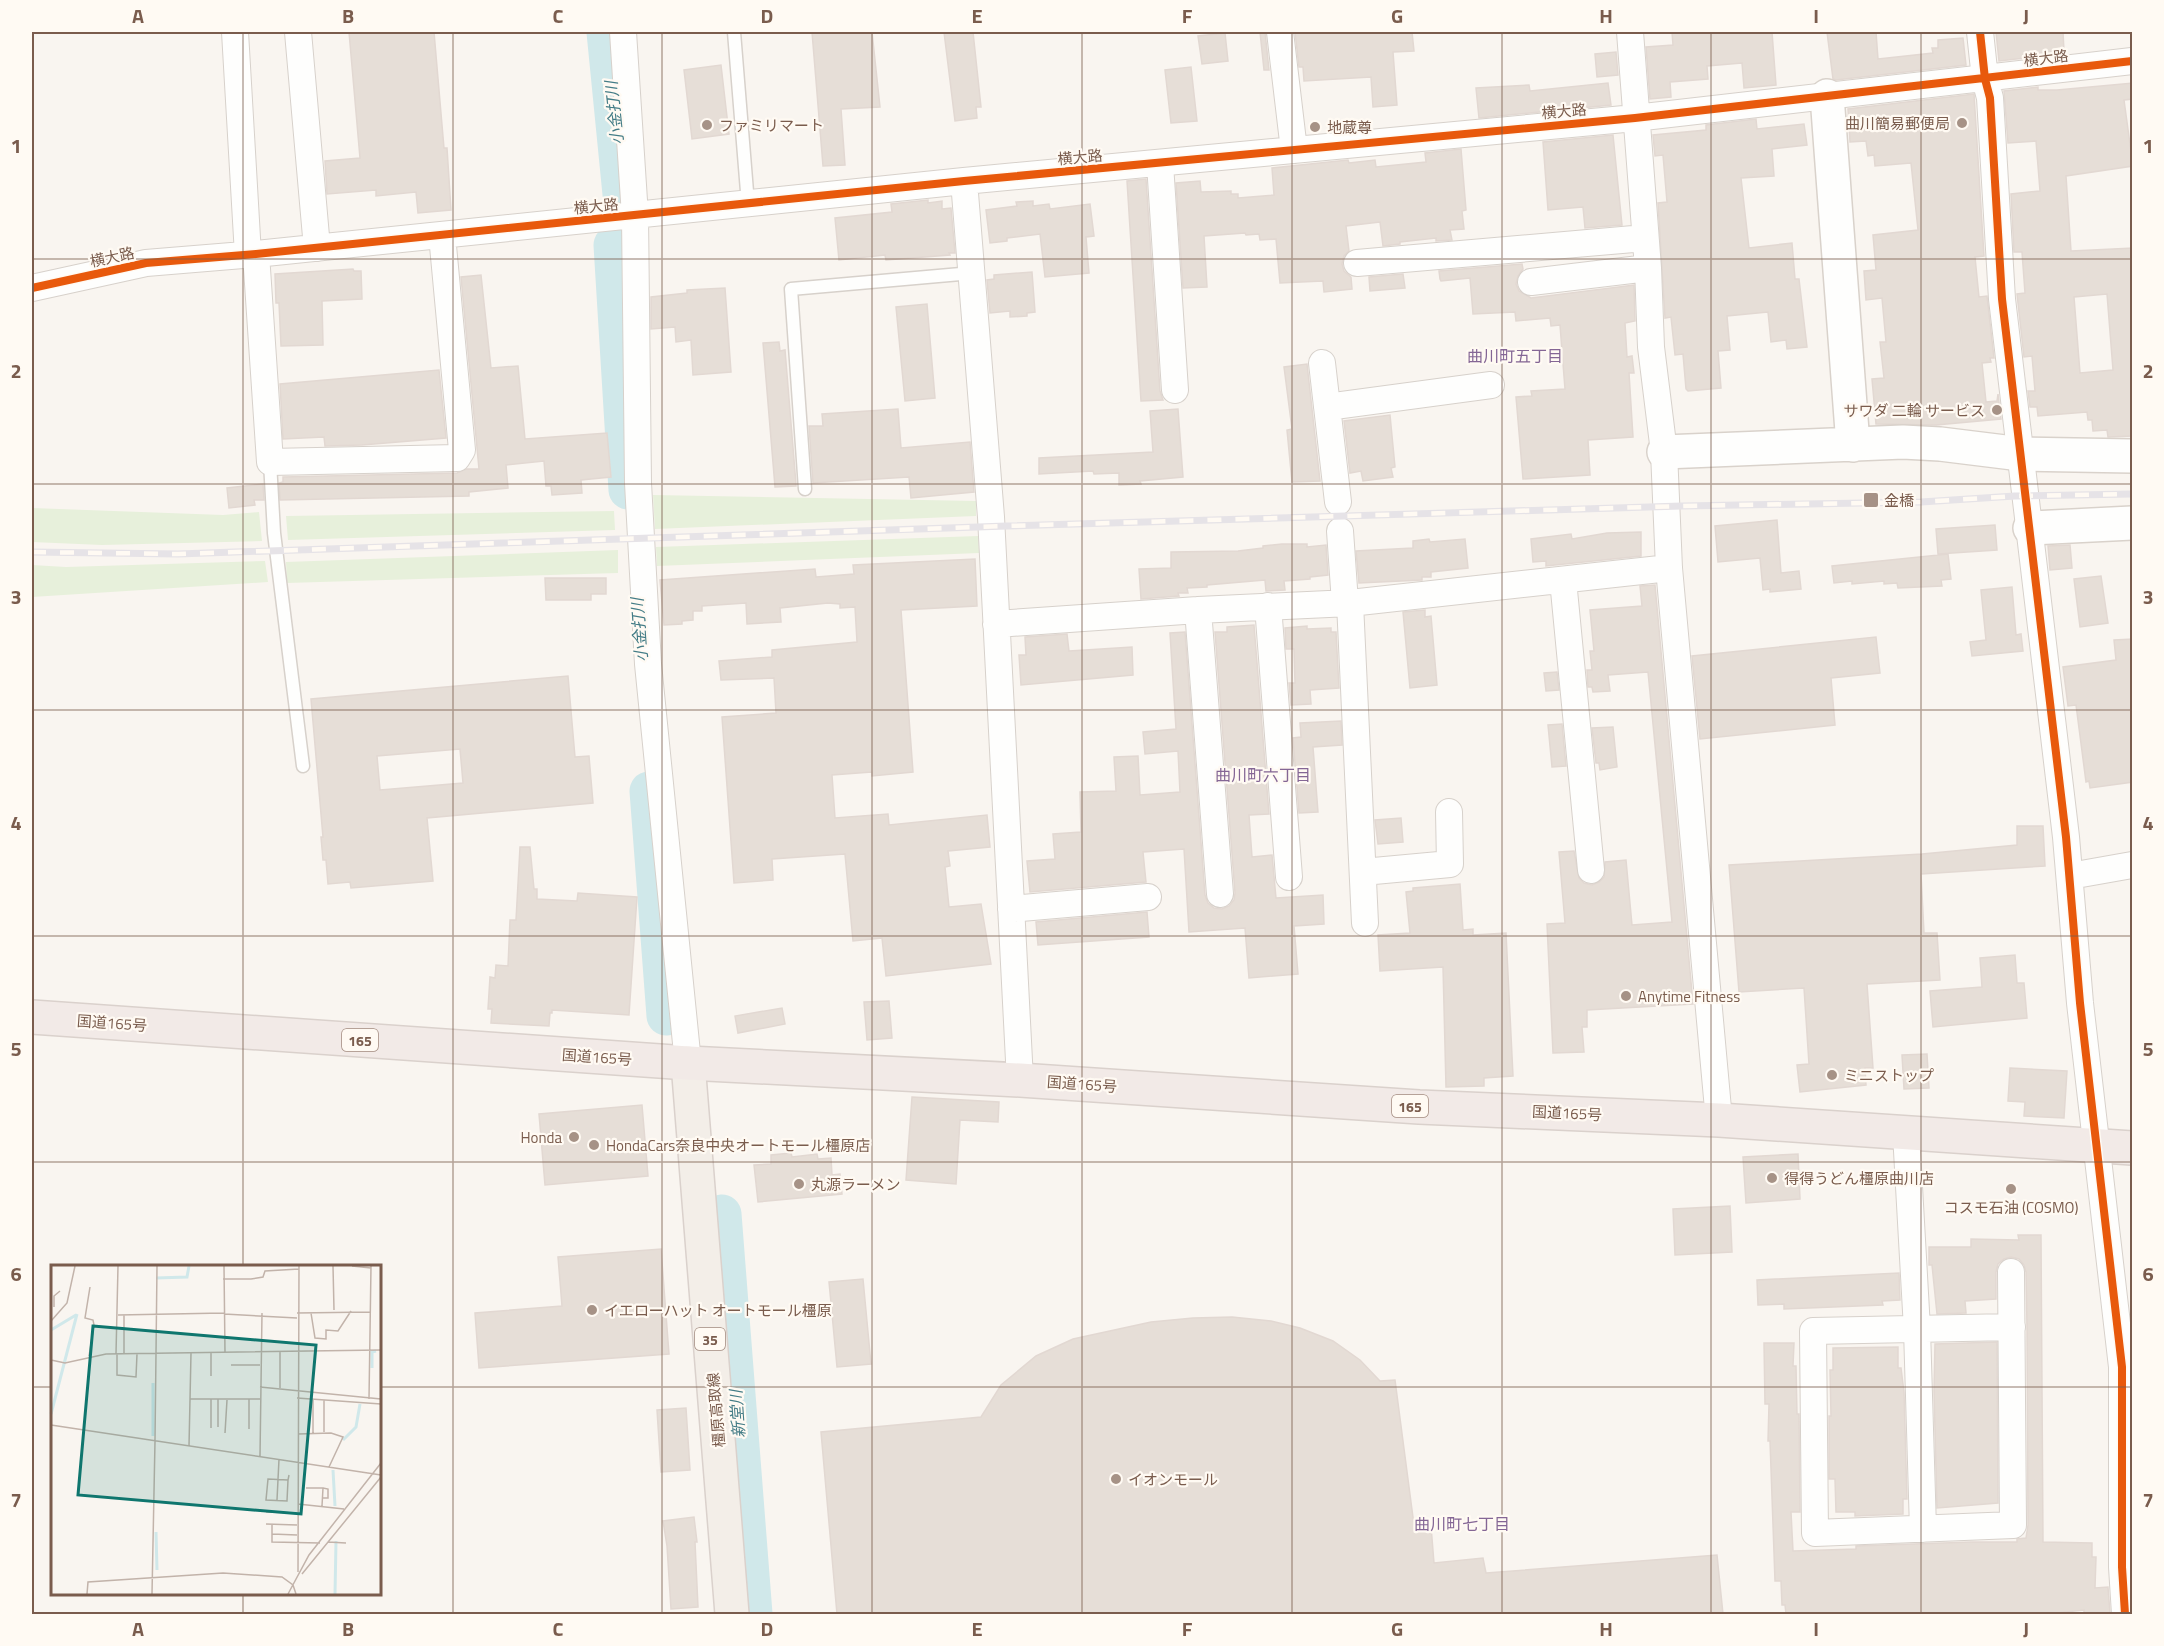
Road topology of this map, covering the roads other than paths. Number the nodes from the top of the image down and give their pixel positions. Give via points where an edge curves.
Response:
1 (235, 32) edge
2 (298, 32) edge
3 (623, 32) edge
4 (734, 32) edge
5 (1280, 32) edge
6 (1630, 32) edge
7 (1980, 32) edge
8 (2133, 61) edge
9 (1985, 79) junction
10 (1827, 96) junction
11 (1635, 118) junction
12 (1294, 150) junction
13 (1160, 164) junction
14 (964, 181) junction
15 (748, 204) junction
16 (635, 216) junction
17 (442, 235) junction
18 (1645, 238) junction
19 (317, 248) junction
20 (252, 255) junction
21 (1357, 263) dead end
22 (1648, 268) junction
23 (972, 273) junction
24 (1531, 282) dead end
25 (32, 288) edge
26 (1322, 363) dead end
27 (1491, 385) dead end
28 (1175, 390) dead end
29 (1327, 407) junction
30 (1853, 446) junction
31 (1664, 452) junction
32 (2021, 454) junction
33 (2133, 456) edge
34 (270, 462) junction
35 (805, 489) dead end
36 (1338, 502) dead end
37 (2133, 523) edge
38 (2030, 528) junction
39 (1340, 531) dead end
40 (1670, 568) junction
41 (1563, 580) junction
42 (1348, 603) junction
43 (1268, 606) junction
44 (1198, 609) junction
45 (996, 624) junction
46 (303, 766) dead end
47 (1449, 812) dead end
48 (2133, 865) edge
49 (1591, 870) dead end
50 (1363, 872) junction
51 (2070, 876) junction
52 (1289, 877) dead end
53 (1220, 894) dead end
54 (1148, 897) dead end
55 (1011, 909) junction
56 (1365, 922) dead end
57 (32, 1017) edge
58 (688, 1063) junction
59 (1020, 1080) junction
60 (1719, 1120) junction
61 (1906, 1133) junction
62 (2097, 1147) junction
63 (2133, 1148) edge
64 (2012, 1272) dead end
65 (2012, 1327) junction
66 (1917, 1329) junction
67 (2126, 1345) edge
68 (1923, 1529) junction
69 (2127, 1550) edge
70 (732, 1614) edge
71 (2125, 1614) edge

1 - 20 street
2 - 19 street
3 - 16 street
4 - 15 lane
5 - 12 street
6 - 11 street
7 - 9 street
8 - 9 street, 横大路
9 - 10 street, 横大路
9 - 32 street via 1990,98 2002,299
10 - 11 street, 横大路
10 - 30 street
11 - 12 street, 横大路
11 - 18 street
12 - 13 street, 横大路
13 - 14 street, 横大路
13 - 28 street
14 - 15 street, 横大路
14 - 23 street
15 - 16 street, 横大路
16 - 17 street, 横大路
16 - 58 street via 638,483 648,664
17 - 19 street, 横大路
17 - 34 street via 462,450 457,458
18 - 21 street
18 - 22 street
19 - 20 street, 横大路
20 - 25 street, 横大路 via 146,263
20 - 34 street
22 - 24 street
22 - 31 street via 1651,347
23 - 35 lane via 791,289
23 - 45 street via 992,517
26 - 29 street
27 - 29 street
29 - 36 street
30 - 31 street
30 - 32 street via 1904,442
31 - 40 street
32 - 33 street
32 - 38 street
34 - 46 lane via 274,533
37 - 38 street
38 - 51 street
39 - 42 street
40 - 41 street
40 - 60 street
41 - 42 street
41 - 49 street
42 - 43 street
42 - 50 street
43 - 44 street
43 - 52 street
44 - 45 street
44 - 53 street
45 - 55 street
47 - 50 street via 1450,864
48 - 51 street
50 - 56 street
51 - 62 street via 2079,1003
54 - 55 street
55 - 59 street
57 - 58 highway, 国道165号 / 165
58 - 59 highway, 国道165号 / 165
58 - 70 main road, 橿原高取線 / 35
59 - 60 highway, 国道165号 / 165 via 1419,1107
60 - 61 highway, 国道165号 / 165
61 - 62 highway, 国道165号 / 165
61 - 66 street
62 - 63 highway, 国道165号 / 165
62 - 67 street
64 - 65 street
65 - 66 street
65 - 68 street via 2013,1525
66 - 68 street
66 - 68 street via 1813,1331 1815,1533
67 - 69 street via 2122,1366
69 - 71 street

